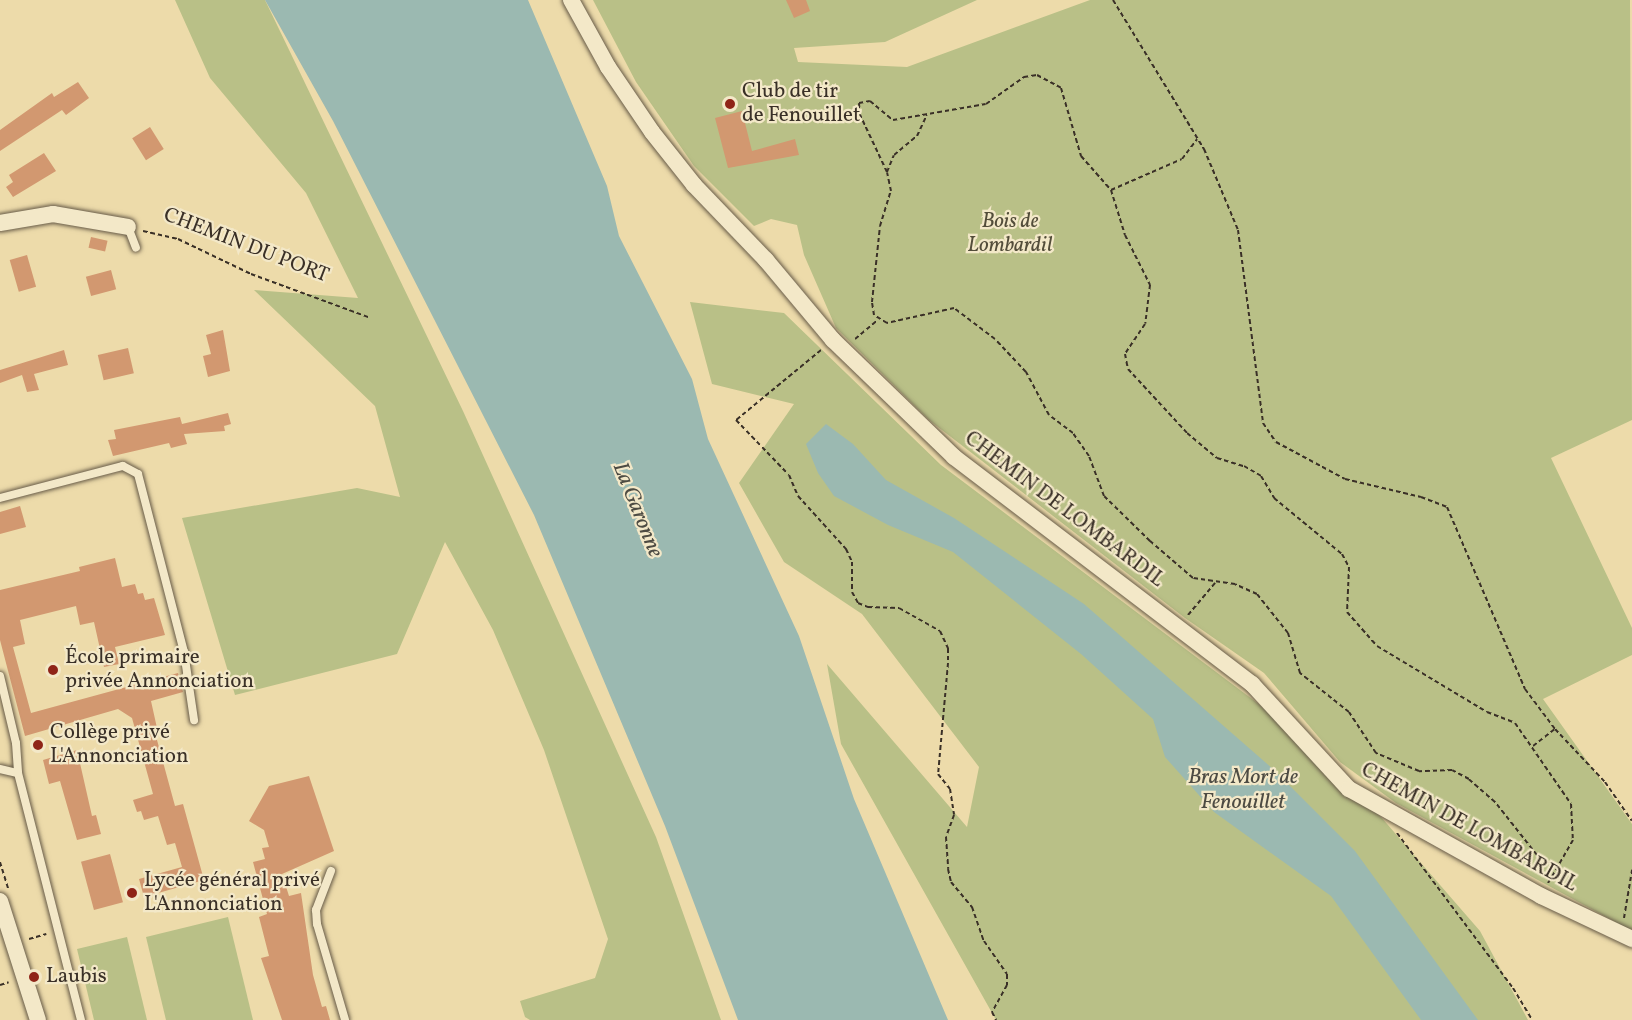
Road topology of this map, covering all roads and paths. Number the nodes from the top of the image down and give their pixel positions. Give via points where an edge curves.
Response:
1 (570, 0) edge
2 (1113, 0) edge
3 (927, 114) junction
4 (1197, 139) junction
5 (887, 172) junction
6 (1111, 190) junction
7 (0, 223) edge
8 (128, 227) junction
9 (136, 248) dead end
10 (368, 317) dead end
11 (878, 320) junction
12 (837, 345) junction
13 (0, 498) edge
14 (1215, 583) junction
15 (1179, 626) junction
16 (0, 676) edge
17 (194, 720) dead end
18 (1554, 729) junction
19 (1533, 746) junction
20 (0, 769) edge
21 (18, 773) junction
22 (1396, 817) junction
23 (1632, 821) edge
24 (1632, 870) edge
25 (331, 871) dead end
26 (2, 912) edge
27 (1628, 938) edge
28 (38, 1020) edge
29 (81, 1020) edge
30 (345, 1020) edge
31 (996, 1020) edge
32 (1532, 1020) edge

1 - 12 street, CHEMIN DE LOMBARDIL via 608,67 652,132
2 - 4 path
3 - 5 path via 917,136 894,155
3 - 5 path via 893,120 870,101 859,103 860,115
3 - 6 path via 986,104 1024,77 1047,77 1061,88 1081,156
4 - 6 path via 1182,159
4 - 18 path via 1238,230 1263,423 1276,442 1345,478 1446,507 1525,689
5 - 11 path via 891,191 880,226 872,302
6 - 19 path via 1125,235 1150,285 1145,324 1125,354 1128,369 1187,433 1218,458 1261,476 1274,498 1342,554 1348,567 1347,612 1377,646 1487,712 1515,723
7 - 8 street, CHEMIN DU PORT via 53,214
8 - 9 lane
8 - 10 path, CHEMIN DU PORT via 178,239 251,273
11 - 12 path
11 - 14 path via 887,323 954,308 994,339 1026,372 1049,415 1073,433 1089,456 1104,496 1193,578
12 - 15 street, CHEMIN DE LOMBARDIL via 954,457
12 - 31 path via 736,420 789,476 798,496 846,549 852,562 852,592 858,603 899,608 940,631 948,648 938,774 950,789 954,815 946,837 948,869 951,882 972,907 984,941 1007,974 1007,985 992,1012
13 - 17 lane via 123,466 138,474 184,652
14 - 15 path
14 - 19 path via 1235,584 1257,594 1274,611 1288,633 1300,673 1349,712 1376,753 1419,771 1452,770 1469,779 1495,802 1537,855 1557,868 1573,840 1571,804
15 - 22 street, CHEMIN DE LOMBARDIL via 1252,684 1349,789
16 - 21 lane via 18,753
18 - 19 path
18 - 23 path via 1605,782
20 - 21 lane
21 - 29 lane
22 - 27 street, CHEMIN DE LOMBARDIL
22 - 32 path via 1392,825 1402,842 1513,988
24 - 27 path
25 - 30 lane via 316,910 317,924
26 - 28 street

